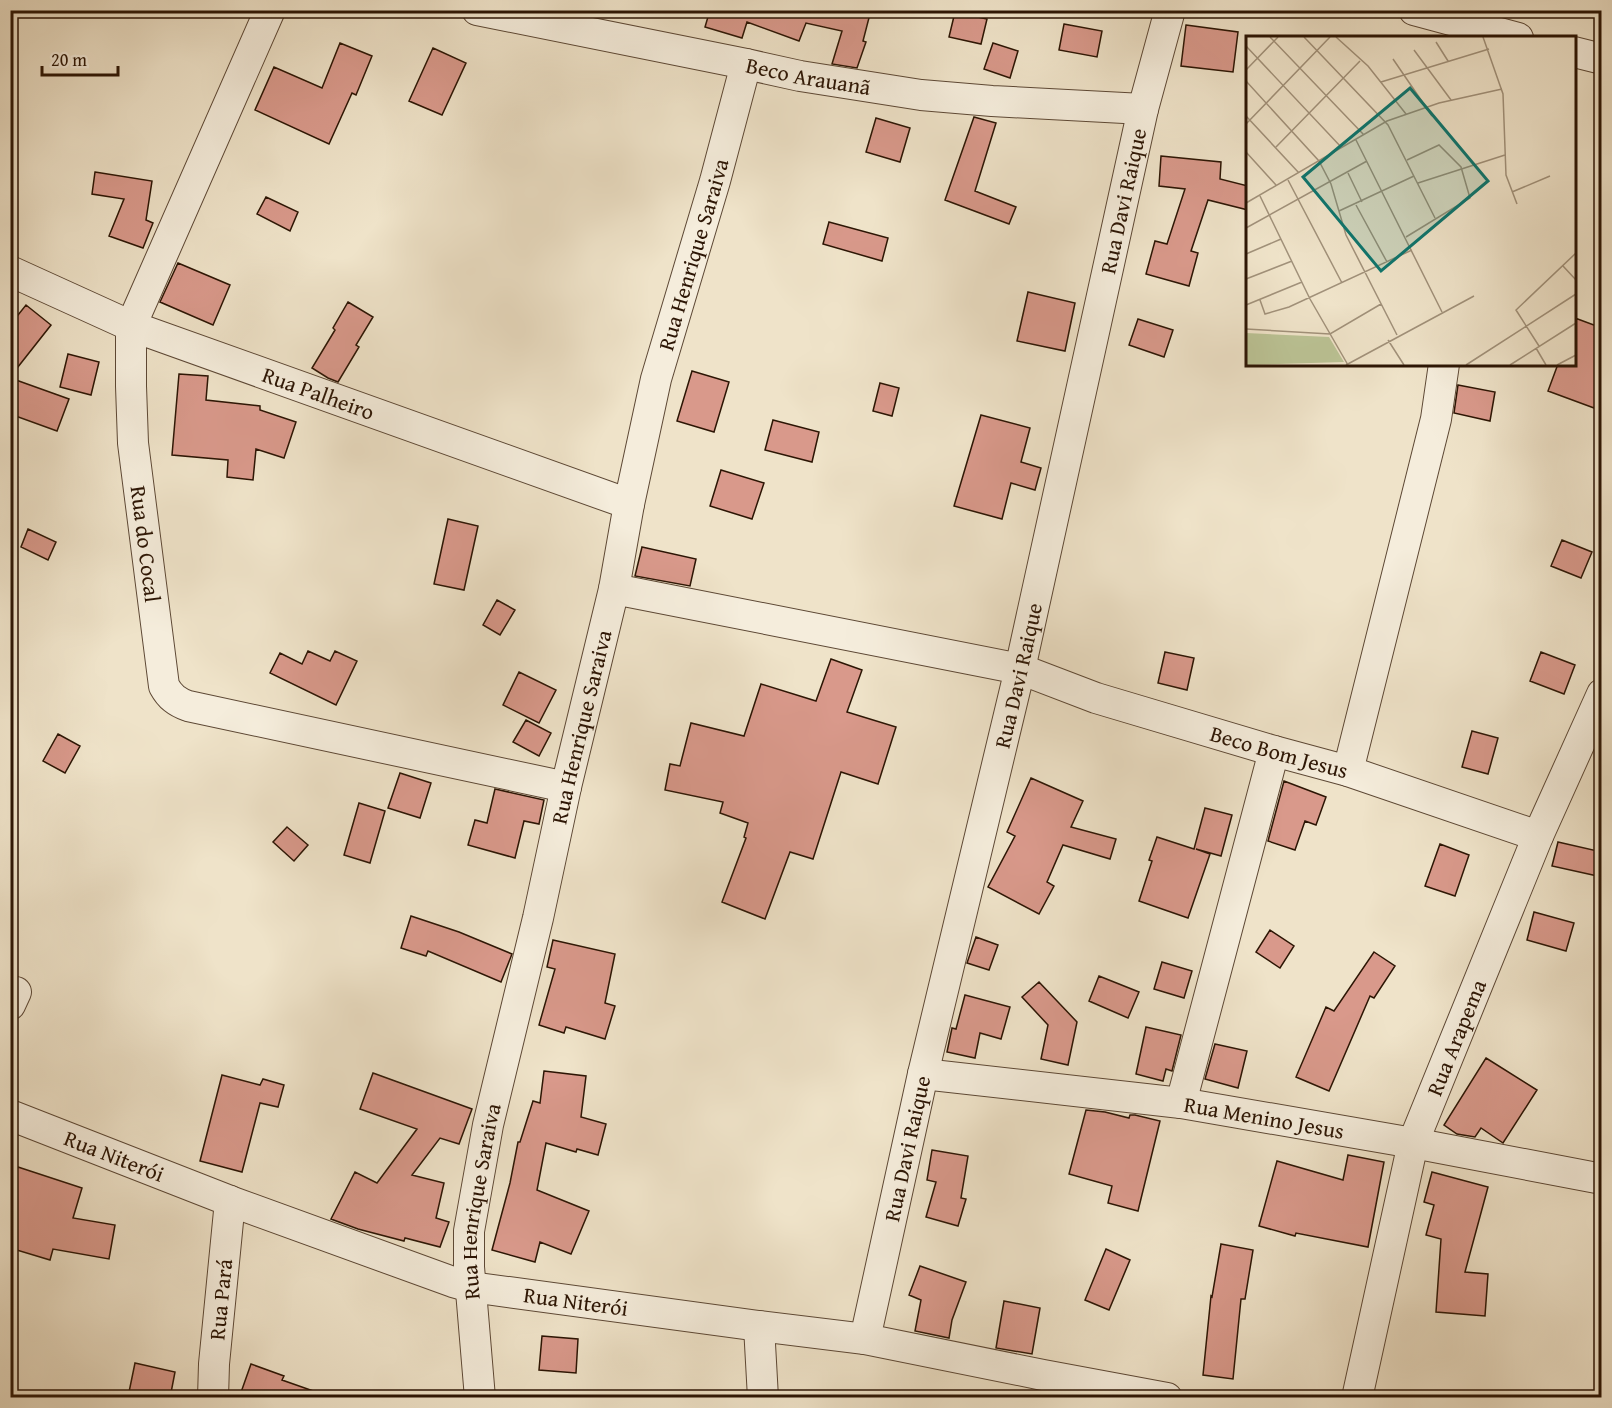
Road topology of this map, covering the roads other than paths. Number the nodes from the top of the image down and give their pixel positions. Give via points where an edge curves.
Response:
1 (270, 10) edge
2 (477, 10) edge
3 (1170, 10) edge
4 (1414, 10) edge
5 (1502, 35) edge
6 (1576, 52) edge
7 (1602, 59) edge
8 (746, 64) junction
9 (1143, 109) junction
10 (10, 271) edge
11 (131, 326) junction
12 (1444, 366) edge
13 (629, 504) junction
14 (614, 590) junction
15 (1020, 669) junction
16 (1602, 694) edge
17 (1274, 751) junction
18 (1348, 771) junction
19 (566, 786) junction
20 (1538, 836) junction
21 (923, 1074) junction
22 (1181, 1103) junction
23 (10, 1115) edge
24 (1413, 1143) junction
25 (1602, 1179) edge
26 (230, 1201) junction
27 (471, 1287) junction
28 (759, 1326) junction
29 (865, 1339) junction
30 (1043, 1387) edge
31 (213, 1398) edge
32 (480, 1398) edge
33 (763, 1398) edge
34 (1167, 1398) edge
35 (1357, 1398) edge

1 - 11 street, Rua do Cocal
2 - 8 street, Beco Arauanã
3 - 9 street, Rua Davi Raique
4 - 5 street
6 - 7 street
8 - 9 street, Beco Arauanã via 921,95
8 - 13 street, Rua Henrique Saraiva via 656,379
9 - 15 street, Rua Davi Raique
10 - 11 street, Rua Palheiro
11 - 13 street, Rua Palheiro
11 - 19 street, Rua do Cocal via 133,443 168,693 188,706
12 - 18 street via 1436,419
13 - 14 street, Rua Henrique Saraiva
14 - 15 street, Beco Bom Jesus
14 - 19 street, Rua Henrique Saraiva
15 - 17 street, Beco Bom Jesus via 1096,698
15 - 21 street, Rua Davi Raique
16 - 20 street, Rua Arapema
17 - 18 street, Beco Bom Jesus
17 - 22 street
18 - 20 street, Beco Bom Jesus
19 - 27 street, Rua Henrique Saraiva via 488,1125 469,1232
20 - 24 street, Rua Arapema
21 - 22 street, Rua Menino Jesus
21 - 29 street, Rua Davi Raique
22 - 24 street, Rua Menino Jesus
23 - 26 street, Rua Niterói
24 - 25 street, Rua Menino Jesus
24 - 35 street, Rua Arapema
26 - 27 street, Rua Niterói
26 - 31 street, Rua Pará
27 - 28 street, Rua Niterói
27 - 32 street, Rua Henrique Saraiva
28 - 29 street, Rua Niterói
28 - 33 street
29 - 30 street, Rua Niterói
30 - 34 street, Rua Niterói

